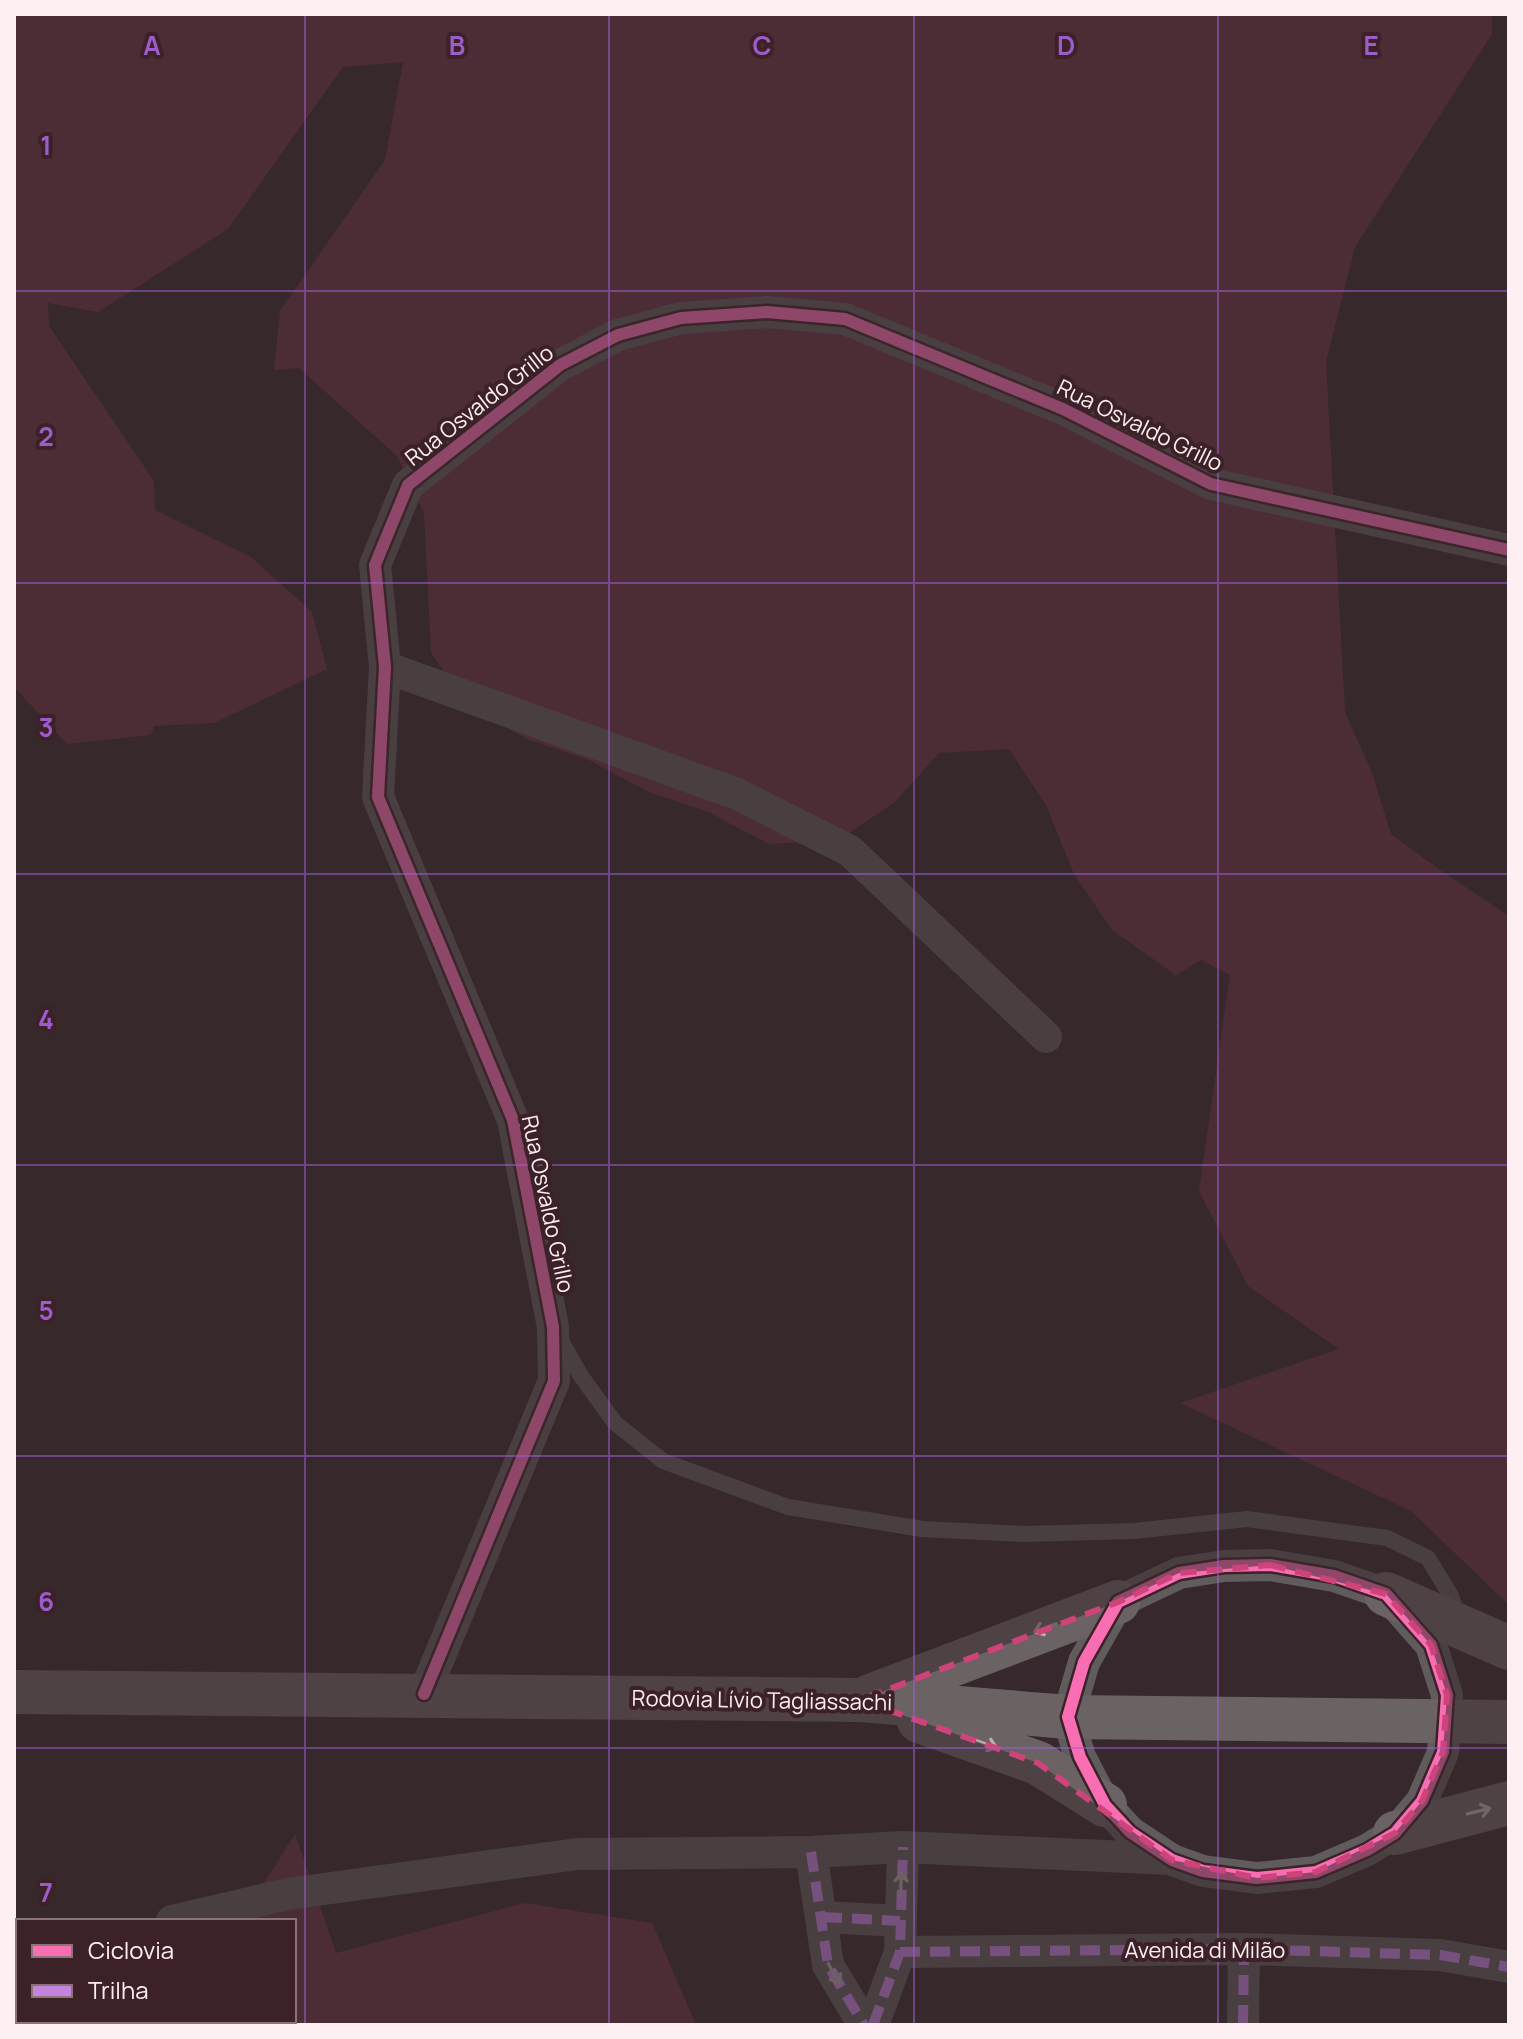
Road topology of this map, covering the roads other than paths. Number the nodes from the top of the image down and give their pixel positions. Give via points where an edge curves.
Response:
1 (1509, 550) edge
2 (385, 667) junction
3 (1046, 1037) dead end
4 (553, 1327) junction
5 (1386, 1594) junction
6 (1118, 1602) junction
7 (1463, 1628) junction
8 (1509, 1648) edge
9 (14, 1692) edge
10 (424, 1694) junction
11 (860, 1700) junction
12 (1068, 1717) junction
13 (1446, 1720) junction
14 (1509, 1722) edge
15 (1509, 1803) edge
16 (1105, 1805) junction
17 (1395, 1833) junction
18 (903, 1847) junction
19 (811, 1852) junction
20 (1172, 1860) junction
21 (822, 1917) junction
22 (181, 1919) edge
23 (900, 1936) junction
24 (1244, 1949) junction
25 (1509, 1967) edge
26 (864, 2025) edge
27 (873, 2025) edge
28 (1243, 2025) edge

1 - 2 street, Rua Osvaldo Grillo via 1211,484 1063,409 845,319 767,312 681,318 618,335 560,365 408,485 375,565
2 - 3 street via 737,794 850,851
2 - 4 street, Rua Osvaldo Grillo via 378,797 513,1120
4 - 7 lane via 615,1423 663,1461 788,1507 937,1530 1134,1531 1247,1519 1387,1538 1428,1558
4 - 10 street, Rua Osvaldo Grillo via 554,1381
5 - 6 street via 1334,1576 1270,1565 1224,1566 1179,1573
5 - 7 highway
5 - 13 street via 1431,1645 1447,1695
6 -> 11 highway
6 - 12 street via 1084,1662
7 - 8 highway
9 - 10 highway, Rodovia Lívio Tagliassachi
10 - 11 highway, Rodovia Lívio Tagliassachi
11 - 12 highway, Rodovia Lívio Tagliassachi
11 -> 16 highway via 1038,1763
12 - 13 highway, Rodovia Lívio Tagliassachi
12 - 16 street via 1080,1757
13 - 14 highway, Rodovia Lívio Tagliassachi
13 - 17 street via 1443,1752 1422,1801
17 -> 15 highway
16 - 20 street via 1130,1832
17 - 20 street via 1316,1872 1257,1878 1203,1871
18 - 19 street
18 - 20 street
23 -> 18 street
19 - 21 street
19 - 22 street via 577,1854 288,1894
21 - 23 street, Avenida di Milão
21 -> 26 street via 828,1965
23 - 24 street, Avenida di Milão
23 - 27 street
24 - 25 street, Avenida di Milão via 1440,1955
24 - 28 street

